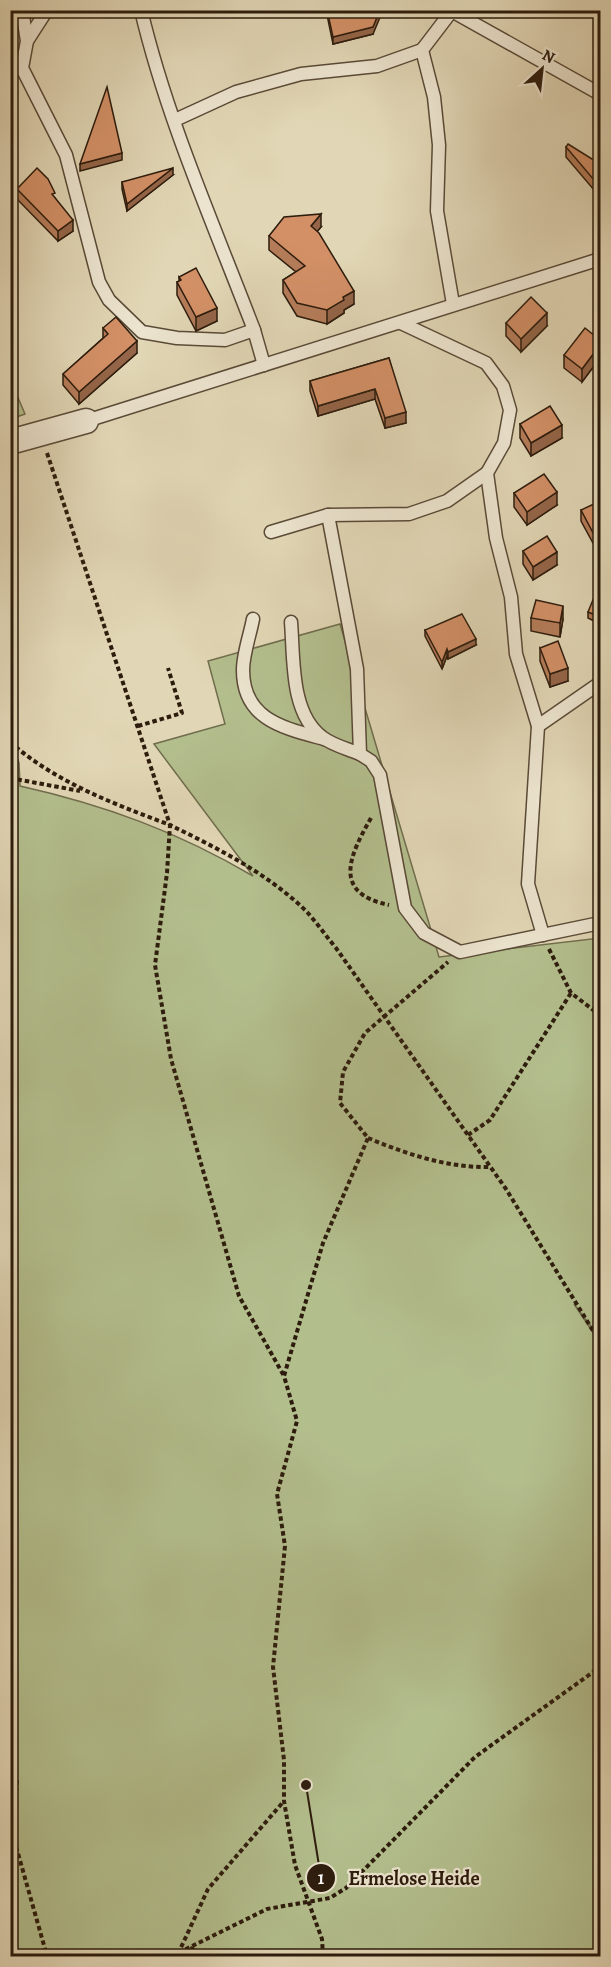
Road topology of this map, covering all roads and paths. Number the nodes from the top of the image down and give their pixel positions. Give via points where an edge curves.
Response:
1 (22, 10) edge
2 (47, 10) edge
3 (141, 10) edge
4 (450, 11) edge
5 (27, 41) junction
6 (422, 50) junction
7 (600, 94) edge
8 (175, 120) junction
9 (600, 259) edge
10 (453, 304) junction
11 (401, 323) junction
12 (254, 330) junction
13 (264, 365) junction
14 (86, 421) joint
15 (40, 434) junction
16 (10, 442) edge
17 (487, 473) junction
18 (328, 515) junction
19 (271, 532) dead end
20 (253, 619) dead end
21 (291, 622) dead end
22 (168, 668) dead end
23 (600, 683) edge
24 (138, 726) junction
25 (538, 726) junction
26 (324, 739) junction
27 (10, 742) edge
28 (360, 754) junction
29 (10, 778) edge
30 (84, 792) junction
31 (384, 796) junction
32 (170, 825) junction
33 (405, 908) junction
34 (600, 923) edge
35 (543, 935) junction
36 (459, 952) junction
37 (571, 993) junction
38 (600, 1015) edge
39 (382, 1016) junction
40 (468, 1135) junction
41 (368, 1138) junction
42 (490, 1167) junction
43 (600, 1342) edge
44 (284, 1376) junction
45 (600, 1667) edge
46 (10, 1690) edge
47 (10, 1722) edge
48 (10, 1767) edge
49 (284, 1801) junction
50 (10, 1825) edge
51 (13, 1834) junction
52 (309, 1902) junction
53 (189, 1948) junction
54 (47, 1956) edge
55 (175, 1956) edge
56 (212, 1956) edge
57 (323, 1956) edge

1 - 5 lane
2 - 5 lane
3 - 8 lane
4 - 6 lane
4 - 7 lane
5 - 12 lane via 22,68 66,155 99,282 109,300 142,332 225,340
6 - 8 lane via 377,66 301,74 236,92
6 - 10 lane via 434,97 439,145 437,212
8 - 12 lane
9 - 10 lane
10 - 11 lane
11 - 13 lane
11 - 17 lane via 486,363 503,386 510,410 504,443
12 - 13 lane
13 - 14 lane
14 - 15 street
15 - 16 street
15 - 24 path
17 - 18 lane via 447,501 409,514
17 - 25 lane via 496,538 512,597 516,654
18 - 19 lane
18 - 28 lane via 357,669
20 - 26 lane via 243,670 249,700 266,719
21 - 26 lane via 297,692 312,728
22 - 24 path via 182,712
23 - 25 lane
24 - 32 path
25 - 35 lane via 528,884
26 - 28 lane
27 - 30 path via 31,760
28 - 31 lane via 371,761 380,775
29 - 30 path
30 - 32 path
31 - 33 lane
31 - 33 path via 353,849 350,871 355,888 368,900
32 - 39 path via 289,895 336,948
32 - 44 path via 155,965 171,1059 239,1296
33 - 36 lane via 424,933
34 - 35 lane
35 - 36 lane
35 - 37 path
36 - 39 path
37 - 38 path
37 - 40 path via 490,1120
39 - 40 path
39 - 41 path via 365,1033 343,1072 340,1103
40 - 42 path
41 - 42 path via 434,1160
41 - 44 path via 323,1243
42 - 43 path
44 - 49 path via 297,1421 277,1494 285,1546 273,1667 284,1760
45 - 52 path via 475,1757 346,1888 330,1898
46 - 47 path via 16,1705
48 - 51 path via 17,1780
49 - 52 path via 295,1864
49 - 55 path via 208,1889
50 - 51 path
51 - 54 path
52 - 53 path via 267,1909
52 - 57 path via 322,1939
53 - 55 path
53 - 56 path

